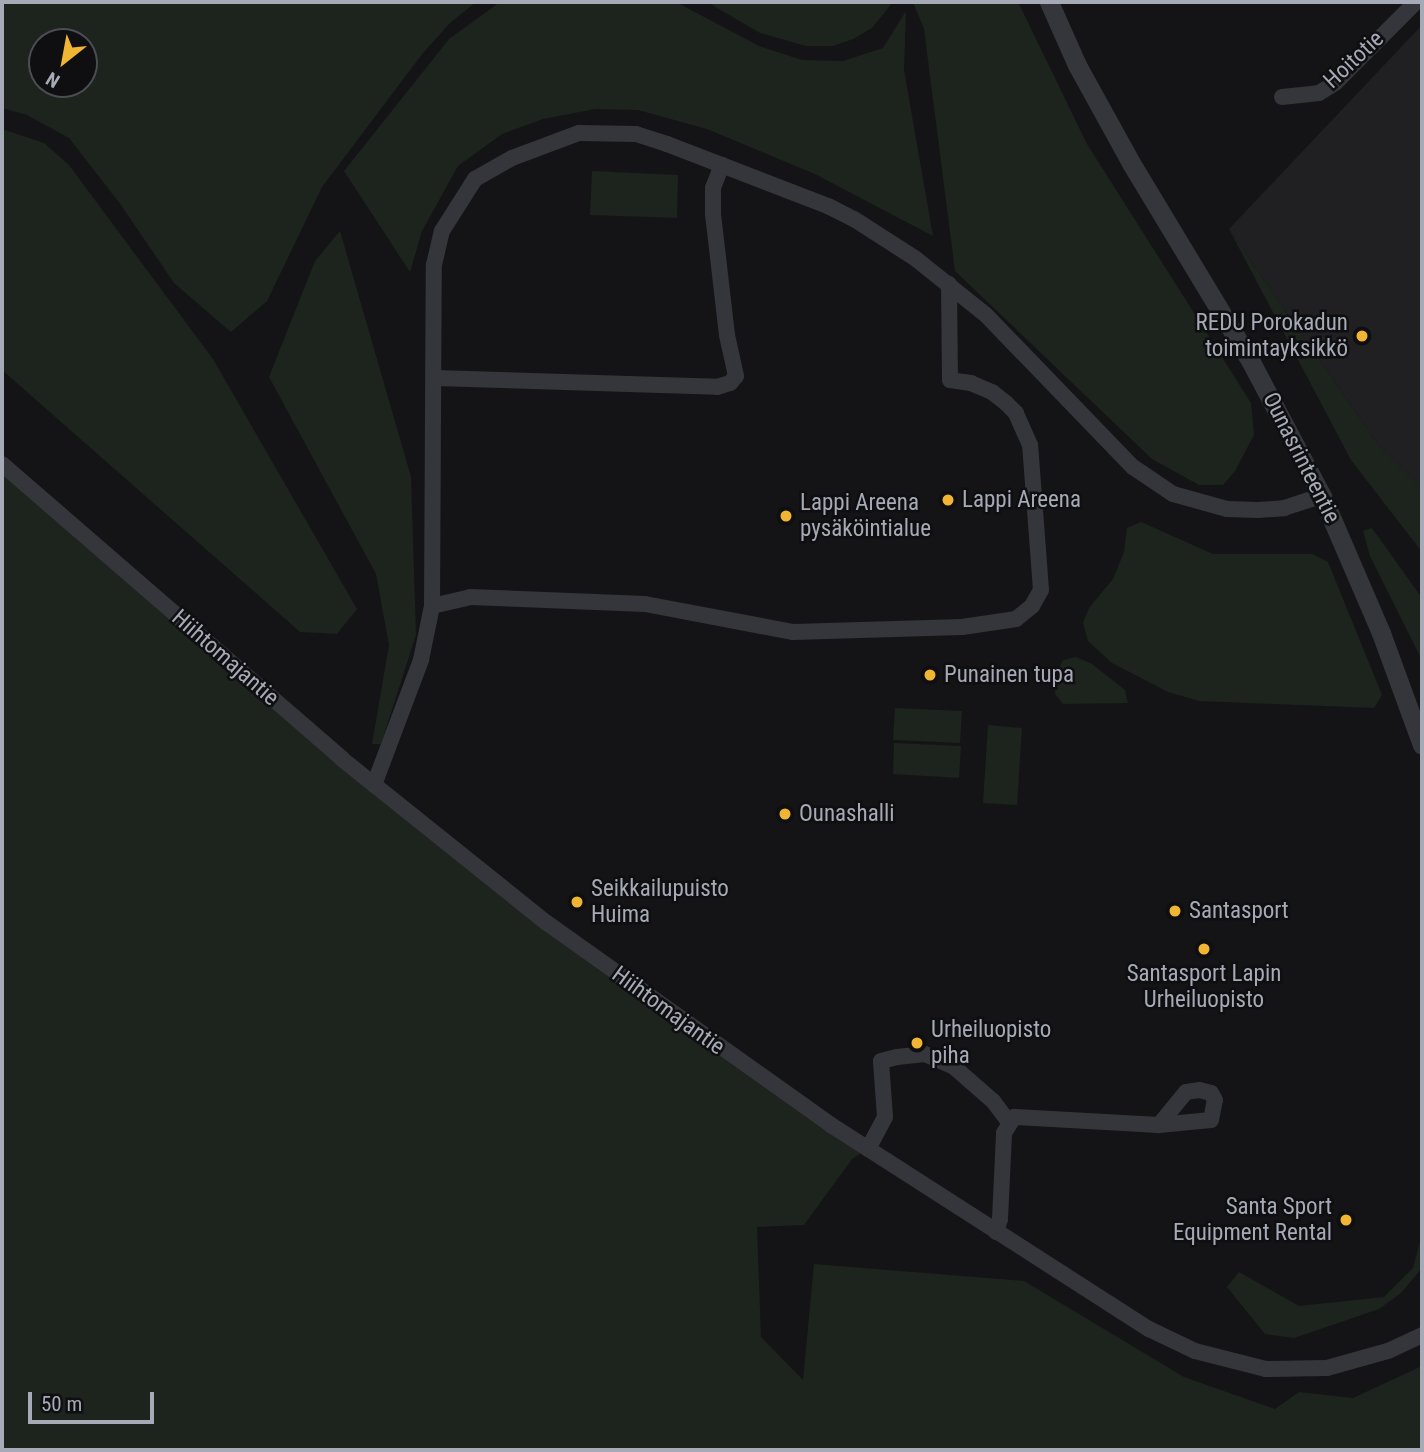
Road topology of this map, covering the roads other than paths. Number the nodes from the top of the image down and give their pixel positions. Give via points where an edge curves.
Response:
1 (1048, 2) edge
2 (1416, 2) edge
3 (1282, 97) dead end
4 (722, 165) junction
5 (949, 284) junction
6 (435, 378) junction
7 (2, 464) edge
8 (1322, 496) junction
9 (432, 606) junction
10 (1422, 745) edge
11 (374, 785) junction
12 (1009, 1122) junction
13 (1159, 1125) dead end
14 (868, 1149) junction
15 (996, 1232) junction
16 (1422, 1335) edge

1 - 8 street, Ounasrinteentie via 1131,163 1251,362
2 - 3 street, Hoitotie via 1335,83 1319,93
4 - 5 street via 854,219
4 - 6 street via 636,134 579,133 512,158 475,179 442,231 434,265
4 - 6 street via 713,188 713,214 736,376 730,383 717,387
5 - 8 street via 985,314 1152,482 1196,502 1227,509 1283,508
5 - 9 street via 950,380 971,383 1006,403 1016,413 1030,445 1041,590 1032,606 1016,619 962,627 793,632 645,604 470,597
6 - 9 street
7 - 11 street, Hiihtomajantie
8 - 10 street, Ounasrinteentie via 1381,633
9 - 11 street via 421,660
11 - 14 street, Hiihtomajantie via 547,923
12 - 13 street via 1014,1117
12 - 14 street via 993,1101 947,1063 916,1054 881,1061 885,1117
12 - 15 street via 1004,1133
14 - 15 street, Hiihtomajantie
15 - 16 street, Hiihtomajantie via 1149,1329 1214,1357 1266,1369 1327,1368 1388,1351

